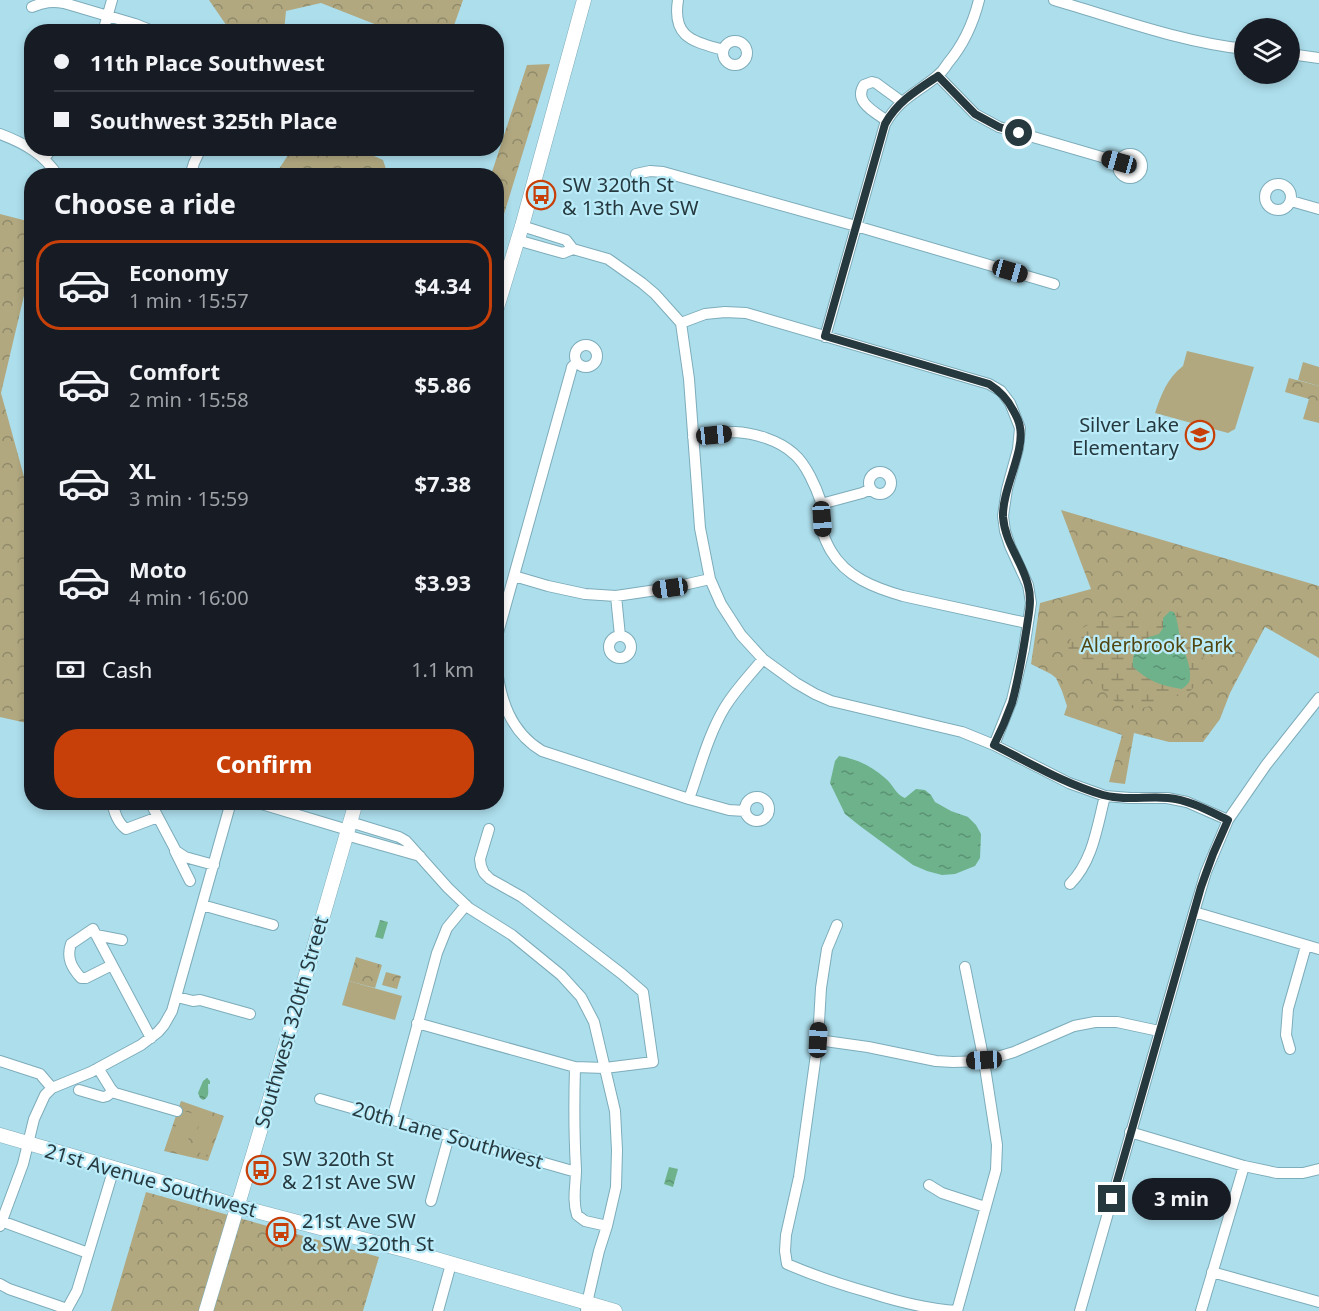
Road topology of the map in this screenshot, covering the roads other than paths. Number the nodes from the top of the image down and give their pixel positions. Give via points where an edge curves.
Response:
1 (112, 0) edge
2 (584, 0) edge
3 (678, 0) edge
4 (979, 0) edge
5 (1054, 0) edge
6 (32, 7) dead end
7 (108, 16) junction
8 (106, 24) edge
9 (135, 24) edge
10 (1234, 47) edge
11 (723, 50) dead end
12 (1300, 55) edge
13 (1319, 58) edge
14 (938, 76) junction
15 (902, 102) junction
16 (886, 121) junction
17 (0, 134) edge
18 (24, 145) edge
19 (41, 156) edge
20 (44, 158) joint
21 (1119, 162) dead end
22 (52, 168) edge
23 (636, 174) dead end
24 (1290, 201) dead end
25 (1319, 209) edge
26 (522, 226) junction
27 (856, 226) junction
28 (518, 240) junction
29 (573, 249) junction
30 (1054, 284) dead end
31 (504, 285) edge
32 (681, 323) junction
33 (825, 336) junction
34 (577, 362) dead end
35 (693, 437) junction
36 (871, 489) dead end
37 (821, 504) junction
38 (514, 576) junction
39 (710, 579) junction
40 (616, 596) junction
41 (504, 610) edge
42 (1027, 623) junction
43 (620, 636) dead end
44 (763, 659) junction
45 (1319, 698) edge
46 (504, 700) edge
47 (994, 745) junction
48 (1105, 796) junction
49 (689, 799) junction
50 (114, 810) edge
51 (154, 810) edge
52 (229, 810) edge
53 (283, 810) edge
54 (354, 810) edge
55 (746, 811) dead end
56 (158, 817) junction
57 (1228, 820) junction
58 (348, 829) junction
59 (489, 829) dead end
60 (174, 848) junction
61 (214, 865) junction
62 (190, 881) dead end
63 (1070, 885) dead end
64 (202, 905) junction
65 (466, 905) junction
66 (1194, 912) junction
67 (273, 925) dead end
68 (837, 925) dead end
69 (96, 934) junction
70 (122, 940) dead end
71 (1306, 946) junction
72 (1319, 949) edge
73 (112, 965) junction
74 (965, 967) dead end
75 (177, 997) junction
76 (250, 1014) dead end
77 (417, 1023) junction
78 (1159, 1031) junction
79 (151, 1038) junction
80 (818, 1040) junction
81 (1290, 1049) dead end
82 (984, 1060) junction
83 (0, 1061) edge
84 (575, 1066) junction
85 (98, 1068) junction
86 (605, 1068) junction
87 (52, 1088) junction
88 (79, 1090) dead end
89 (112, 1091) junction
90 (320, 1099) dead end
91 (177, 1111) dead end
92 (392, 1119) junction
93 (1131, 1132) junction
94 (0, 1135) edge
95 (449, 1136) junction
96 (27, 1143) junction
97 (1244, 1166) junction
98 (114, 1168) junction
99 (1319, 1169) edge
100 (576, 1172) junction
101 (929, 1185) dead end
102 (431, 1201) dead end
103 (237, 1206) junction
104 (986, 1207) junction
105 (1, 1224) edge
106 (607, 1227) junction
107 (88, 1253) junction
108 (451, 1264) junction
109 (1212, 1272) junction
110 (0, 1284) edge
111 (1319, 1302) edge
112 (585, 1308) edge
113 (66, 1310) edge
114 (206, 1311) edge
115 (438, 1311) edge
116 (615, 1311) edge
117 (957, 1311) edge
118 (1080, 1311) edge
119 (1201, 1311) edge

1 - 7 street
2 - 26 main road
3 - 11 street via 680,28 686,36
4 - 14 street via 964,40
5 - 10 street via 1185,38
6 - 7 street via 54,1
7 - 8 street
7 - 9 street
12 - 13 street
14 - 15 street
14 - 21 street via 988,122
15 - 16 street
15 - 16 street via 876,83 864,85 862,101
16 - 27 street
17 - 18 street
19 - 20 street
20 - 22 street
23 - 27 street via 663,172
24 - 25 street
26 - 28 main road
26 - 29 street via 566,240
27 - 30 street
27 - 33 street
28 - 29 street via 563,253
28 - 31 main road
29 - 32 street via 608,259 655,294
32 - 33 street via 705,314 746,313
32 - 35 street
33 - 42 street via 989,384 1010,403 1020,438 1003,516 1010,546 1028,585 1031,603
34 - 38 street via 572,367
35 - 37 street via 734,432 774,441 795,454 812,478
35 - 39 street via 700,528
36 - 37 street
37 - 42 street via 823,534 831,552 864,582 882,591
38 - 40 street via 585,594
38 - 41 street
39 - 40 street
39 - 44 street via 741,635
40 - 43 street
42 - 47 street via 1012,700
44 - 47 street via 796,683 831,701 962,732
44 - 49 street via 720,717
45 - 57 street
46 - 49 street via 520,733 542,751
47 - 48 street via 1069,783
48 - 57 street via 1167,798 1204,808
48 - 63 street via 1085,865
49 - 55 street
50 - 56 street via 126,829
51 - 56 street
52 - 61 street
53 - 58 street
54 - 58 main road, Southwest 320th Street
56 - 60 street
57 - 66 street
58 - 65 street via 406,841
58 - 103 main road, Southwest 320th Street
59 - 86 street via 480,859 484,873 522,897 644,992 653,1062
60 - 61 street via 185,857
60 - 62 street
61 - 64 street
64 - 67 street
64 - 75 street
65 - 77 street via 447,928
65 - 86 street via 520,942 581,997 594,1022
66 - 71 street
66 - 78 street
68 - 80 street via 826,949
69 - 70 street
69 - 73 street
69 - 73 street via 93,929 73,941 70,962 82,979
71 - 72 street
71 - 81 street via 1288,1009 1286,1035
73 - 79 street
74 - 82 street
75 - 76 street
75 - 79 street via 164,1024
77 - 84 street
77 - 92 street
78 - 82 street via 1117,1022 1095,1022 1074,1026 1014,1052
78 - 93 street
79 - 85 street
80 - 82 street via 936,1061
80 - 117 street via 800,1177 786,1235 788,1264 888,1298 934,1310
82 - 104 street via 997,1145 996,1170
83 - 87 street via 40,1074
84 - 86 street
84 - 100 street, 20th Lane Southwest
85 - 87 street
85 - 89 street
86 - 106 street via 615,1111 617,1149 616,1187
87 - 96 street via 39,1107
88 - 89 street via 103,1097
89 - 91 street
90 - 92 street, 20th Lane Southwest
92 - 95 street, 20th Lane Southwest
93 - 97 street
93 - 118 street
94 - 96 main road, 21st Avenue Southwest
95 - 100 street, 20th Lane Southwest
95 - 102 street
96 - 98 main road, 21st Avenue Southwest
96 - 105 street
97 - 99 street via 1277,1173
97 - 109 street
98 - 103 main road, 21st Avenue Southwest
98 - 107 street
100 - 106 street, 20th Lane Southwest via 577,1215
101 - 104 street
103 - 108 main road, 21st Avenue Southwest
103 - 114 main road, Southwest 320th Street
104 - 117 street
105 - 107 street
106 - 112 street
107 - 113 street via 77,1291
108 - 112 main road, 21st Avenue Southwest
108 - 115 street
109 - 111 street
109 - 119 street
110 - 113 street
112 - 116 main road, 21st Avenue Southwest

